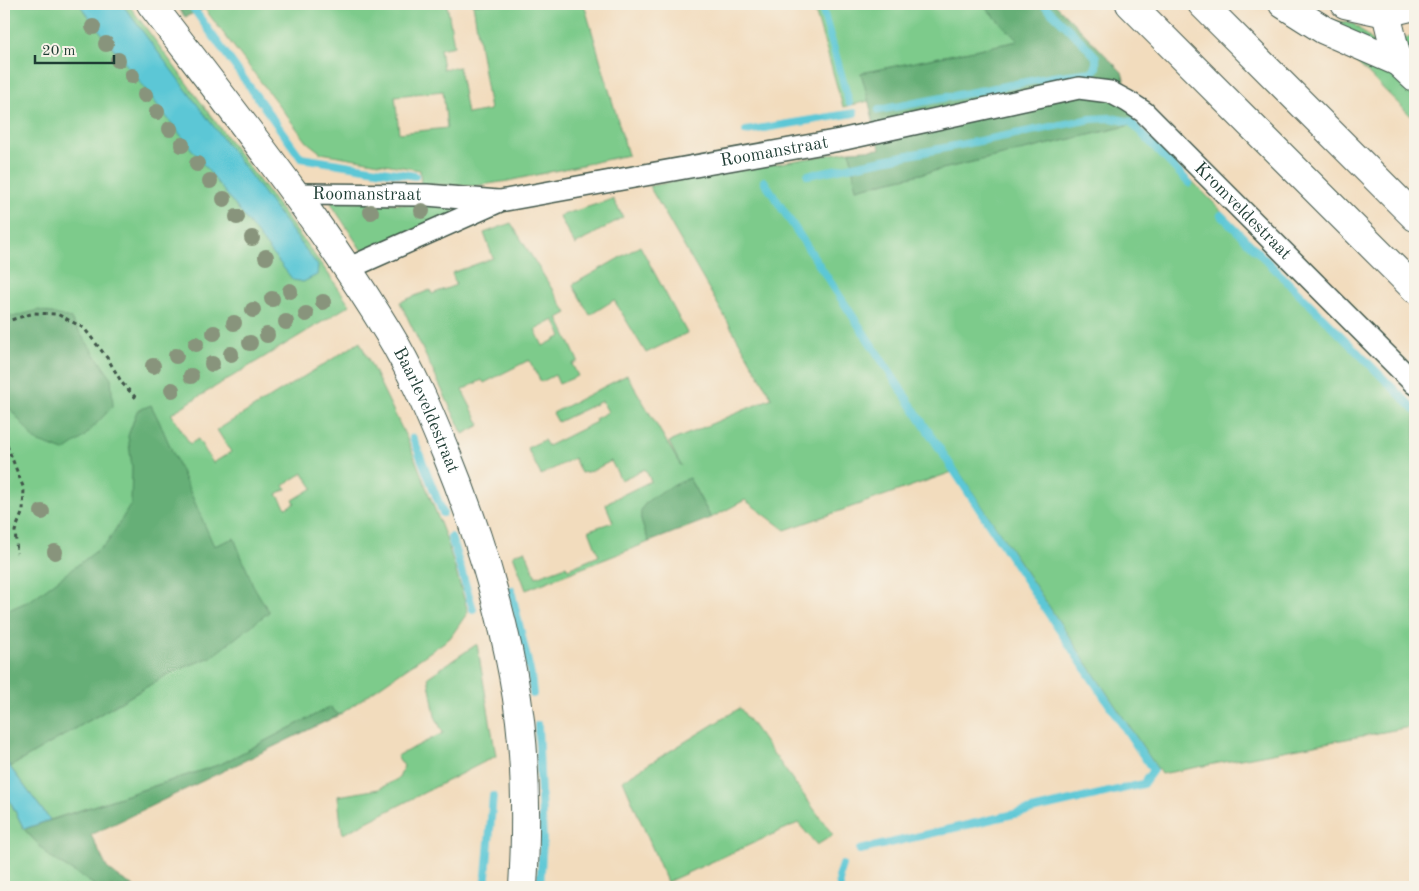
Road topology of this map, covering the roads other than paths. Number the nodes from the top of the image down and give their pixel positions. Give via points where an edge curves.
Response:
1 (151, 4) edge
2 (1130, 4) edge
3 (1202, 4) edge
4 (1283, 4) edge
5 (1345, 4) edge
6 (1415, 6) edge
7 (1386, 13) junction
8 (1406, 70) edge
9 (1046, 94) joint
10 (294, 194) junction
11 (500, 201) junction
12 (1415, 217) edge
13 (348, 269) junction
14 (1415, 290) edge
15 (1415, 384) edge
16 (523, 887) edge

1 - 10 main road, Baarleveldestraat
2 - 14 main road
3 - 12 main road
4 - 8 main road via 1324,30
5 - 7 main road
6 - 7 main road
7 - 8 main road
9 - 11 street, Roomanstraat via 840,140
9 - 15 street, Kromveldestraat via 1079,88 1110,92 1144,112
10 - 11 street, Roomanstraat via 427,195
10 - 13 main road, Baarleveldestraat
11 - 13 street, Roomanstraat
13 - 16 main road, Baarleveldestraat via 389,334 424,399 456,478 497,605 514,676 522,746 526,846

